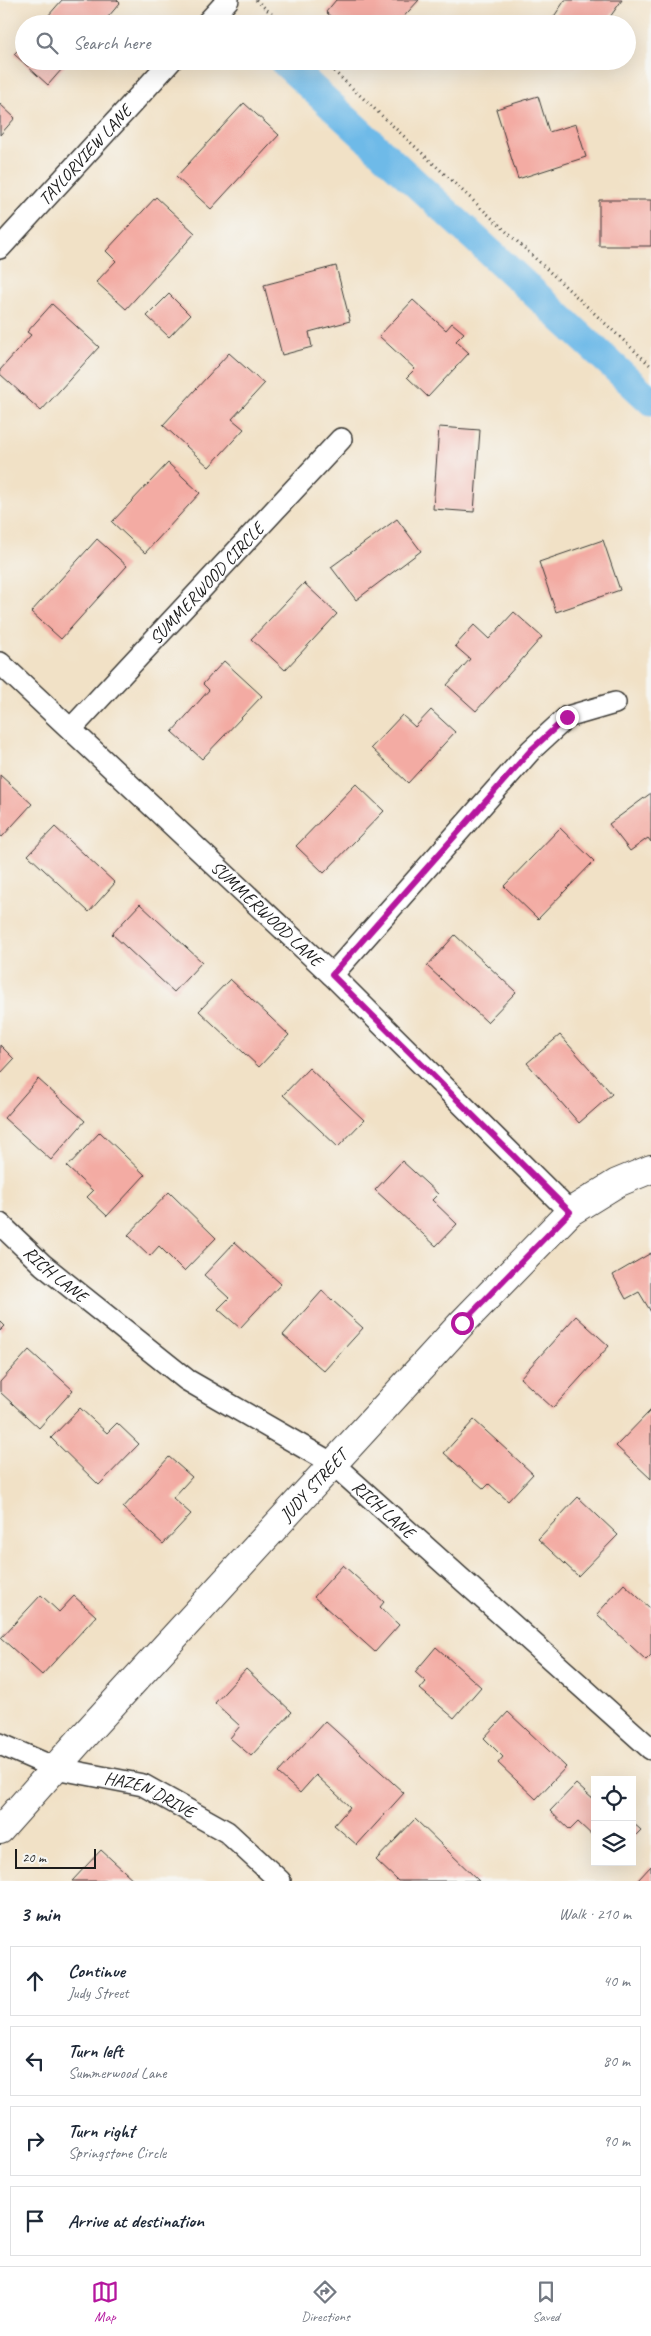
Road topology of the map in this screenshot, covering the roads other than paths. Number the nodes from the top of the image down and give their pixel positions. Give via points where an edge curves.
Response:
1 (228, 0) edge
2 (214, 15) edge
3 (163, 70) edge
4 (0, 248) edge
5 (341, 439) dead end
6 (0, 663) edge
7 (616, 703) dead end
8 (70, 729) junction
9 (332, 975) junction
10 (651, 1169) edge
11 (570, 1212) junction
12 (0, 1224) edge
13 (334, 1464) junction
14 (0, 1744) edge
15 (651, 1749) edge
16 (55, 1768) junction
17 (0, 1830) edge
18 (280, 1881) edge

1 - 2 street
3 - 4 street, TAYLORVIEW LANE
5 - 8 street, SUMMERWOOD CIRCLE
6 - 8 street, SUMMERWOOD LANE
7 - 9 street via 567,717 531,750
8 - 9 street, SUMMERWOOD LANE
9 - 11 street, SUMMERWOOD LANE
10 - 11 street, JUDY STREET via 617,1183
11 - 13 street, JUDY STREET via 462,1323
12 - 13 street, RICH LANE via 43,1265 186,1380
13 - 15 street, RICH LANE
13 - 16 street, JUDY STREET
14 - 16 street, HAZEN DRIVE
16 - 17 street, JUDY STREET
16 - 18 street, HAZEN DRIVE via 143,1785 227,1832

